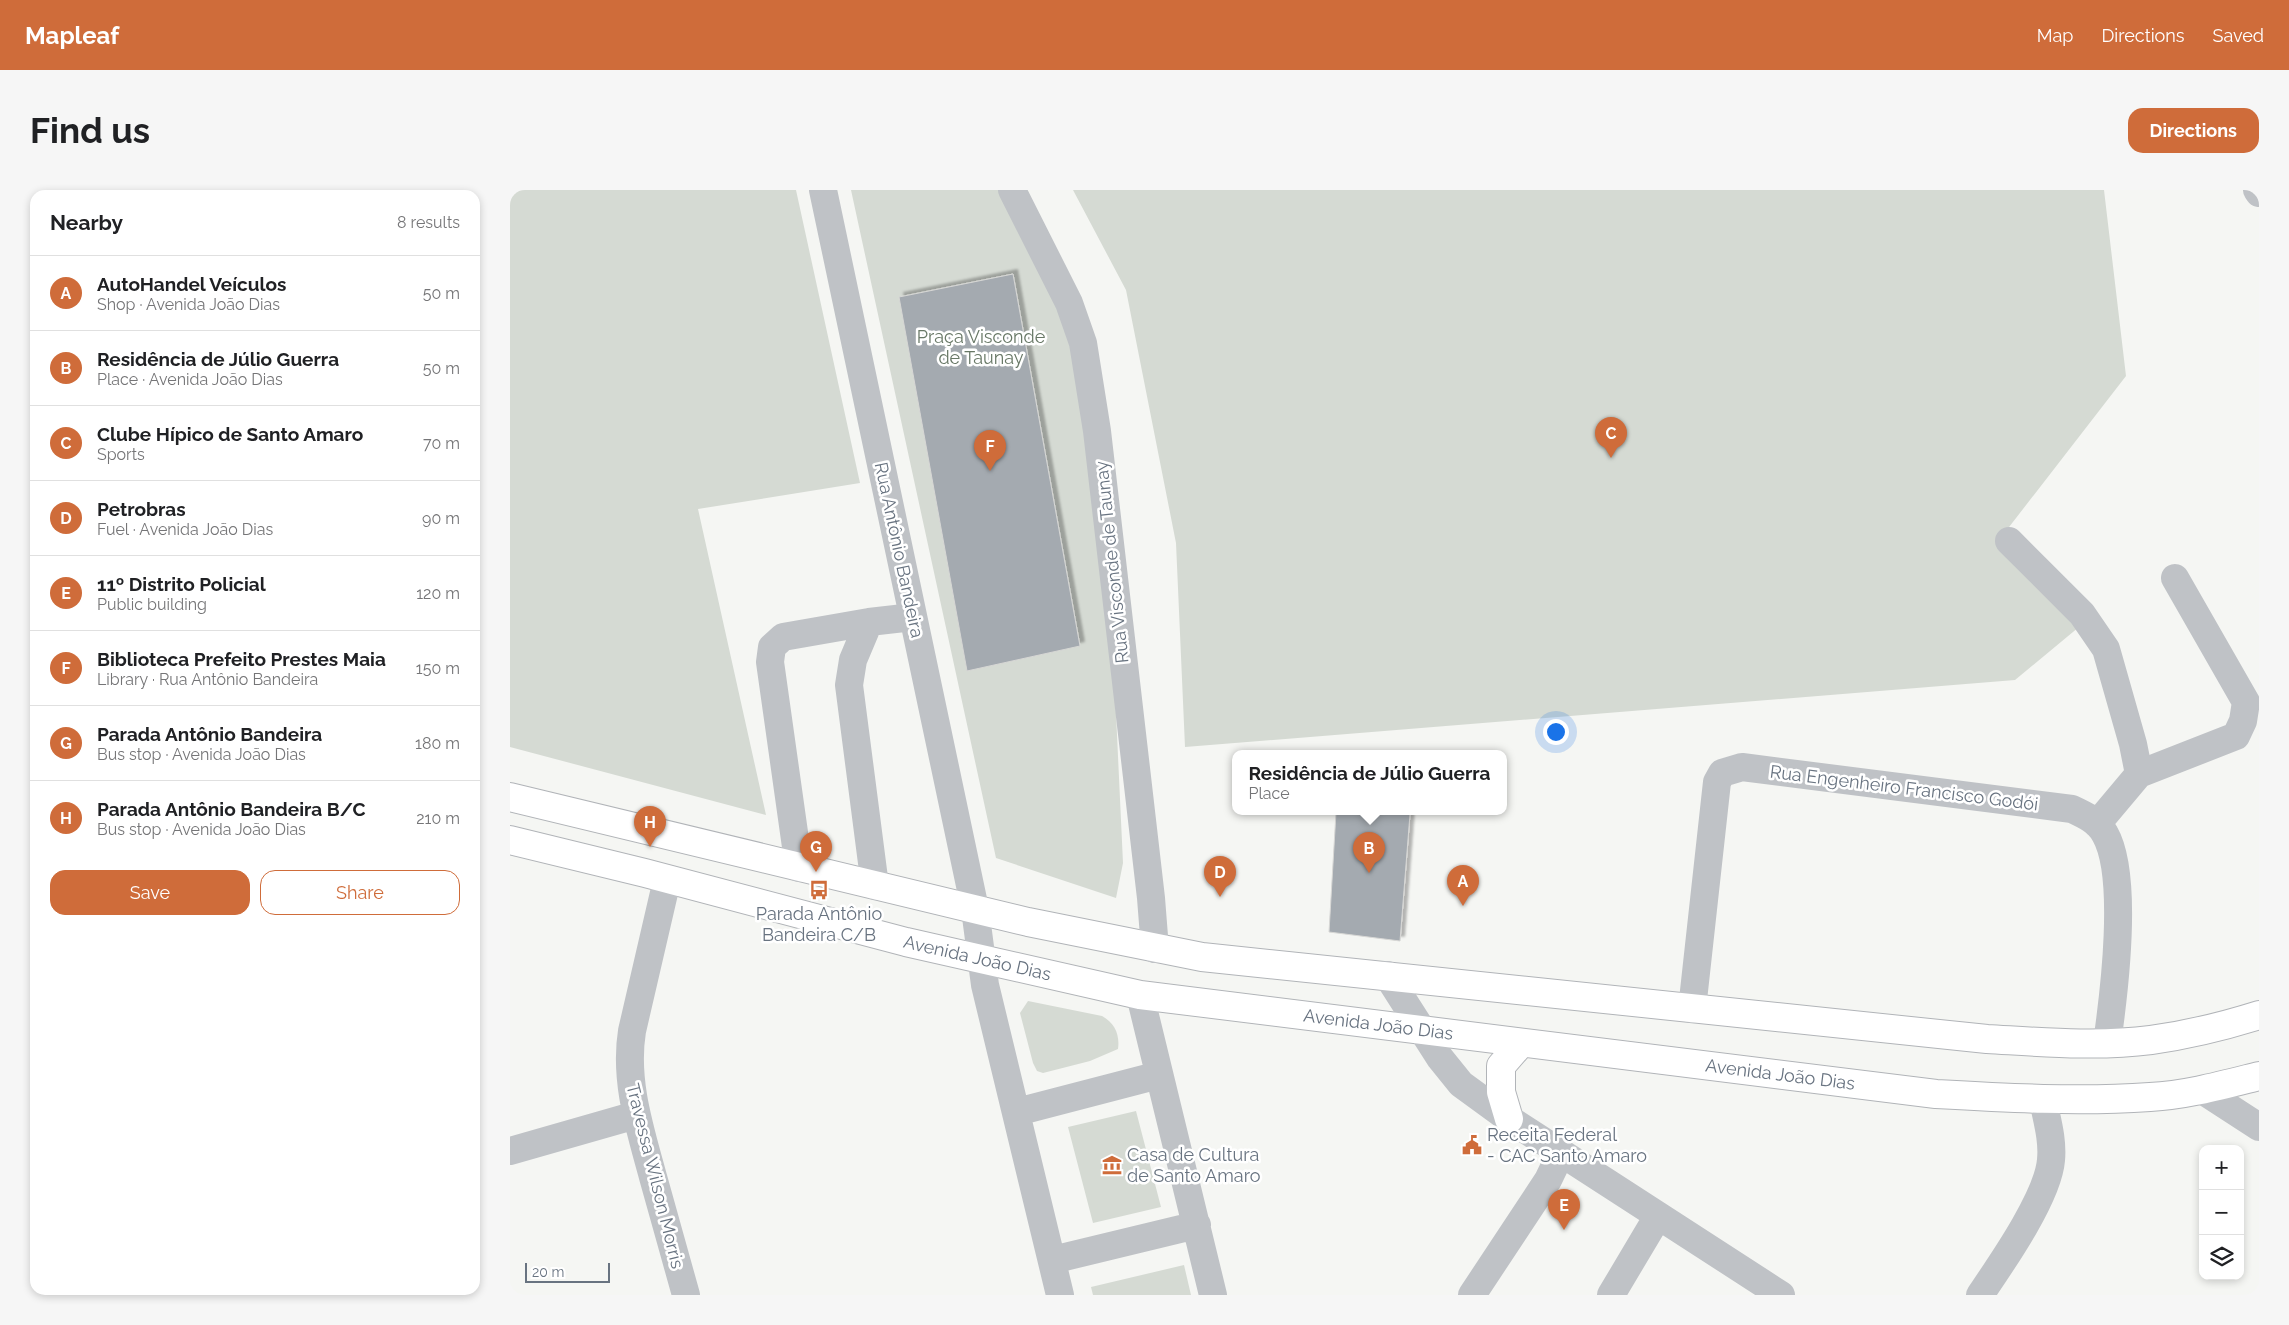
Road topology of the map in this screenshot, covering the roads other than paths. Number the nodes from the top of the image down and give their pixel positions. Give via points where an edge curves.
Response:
1 (823, 190) edge
2 (1012, 190) edge
3 (2009, 541) dead end
4 (2175, 578) dead end
5 (913, 617) junction
6 (869, 622) junction
7 (2139, 774) junction
8 (510, 797) edge
9 (2097, 824) junction
10 (510, 840) edge
11 (799, 868) junction
12 (668, 880) junction
13 (875, 886) junction
14 (975, 910) junction
15 (1155, 949) junction
16 (981, 959) junction
17 (1387, 975) junction
18 (1140, 995) junction
19 (1692, 1009) junction
20 (2259, 1014) edge
21 (1423, 1031) junction
22 (1521, 1043) junction
23 (2107, 1043) junction
24 (1160, 1075) junction
25 (2259, 1076) edge
26 (2202, 1090) junction
27 (2043, 1100) junction
28 (1017, 1112) junction
29 (636, 1116) junction
30 (1509, 1119) junction
31 (2259, 1127) edge
32 (510, 1151) edge
33 (1561, 1153) junction
34 (1658, 1216) junction
35 (1197, 1225) junction
36 (1052, 1260) junction
37 (686, 1295) edge
38 (1060, 1295) edge
39 (1213, 1295) edge
40 (1472, 1295) edge
41 (1611, 1295) edge
42 (1781, 1295) edge
43 (1980, 1295) edge

1 - 5 street, Rua Antônio Bandeira
2 - 15 street, Rua Visconde de Taunay via 1069,303 1084,343 1097,432
3 - 7 street via 2082,614 2106,649
4 - 7 street via 2246,702 2243,721 2236,736
5 - 6 street
5 - 14 street, Rua Antônio Bandeira
6 - 11 street via 783,637 772,647 770,662
6 - 13 street via 853,660 849,685
7 - 9 street
8 - 11 main road
9 - 19 street, Rua Engenheiro Francisco Godói via 2072,809 1742,767 1730,769 1722,773 1718,782
9 - 23 street, Rua Engenheiro Francisco Godói via 2113,850 2119,904
10 - 12 main road, Avenida João Dias
11 - 13 main road
12 - 16 main road, Avenida João Dias
12 - 29 street, Travessa Wilson Morris via 629,1050
13 - 14 main road
14 - 15 main road
14 - 16 street, Rua Antônio Bandeira
15 - 17 main road
16 - 18 main road, Avenida João Dias
16 - 28 street, Rua Antônio Bandeira
17 - 19 main road
17 - 21 street
18 - 21 main road, Avenida João Dias
18 - 24 street
19 - 23 main road via 1987,1039
20 - 23 main road via 2150,1040
21 - 22 main road, Avenida João Dias
21 - 30 street via 1461,1084
22 - 27 main road, Avenida João Dias via 1936,1094
22 - 30 main road via 1501,1066 1501,1092
24 - 28 street
24 - 35 street
25 - 26 main road, Avenida João Dias
26 - 27 main road, Avenida João Dias via 2151,1097
26 - 31 street
27 - 43 street via 2051,1142 2049,1175 2031,1215
28 - 36 street, Rua Antônio Bandeira
29 - 32 street
29 - 37 street, Travessa Wilson Morris
30 - 33 street
33 - 34 street
33 - 40 street via 1548,1180
34 - 41 street
34 - 42 street
35 - 36 street
35 - 39 street
36 - 38 street, Rua Antônio Bandeira

